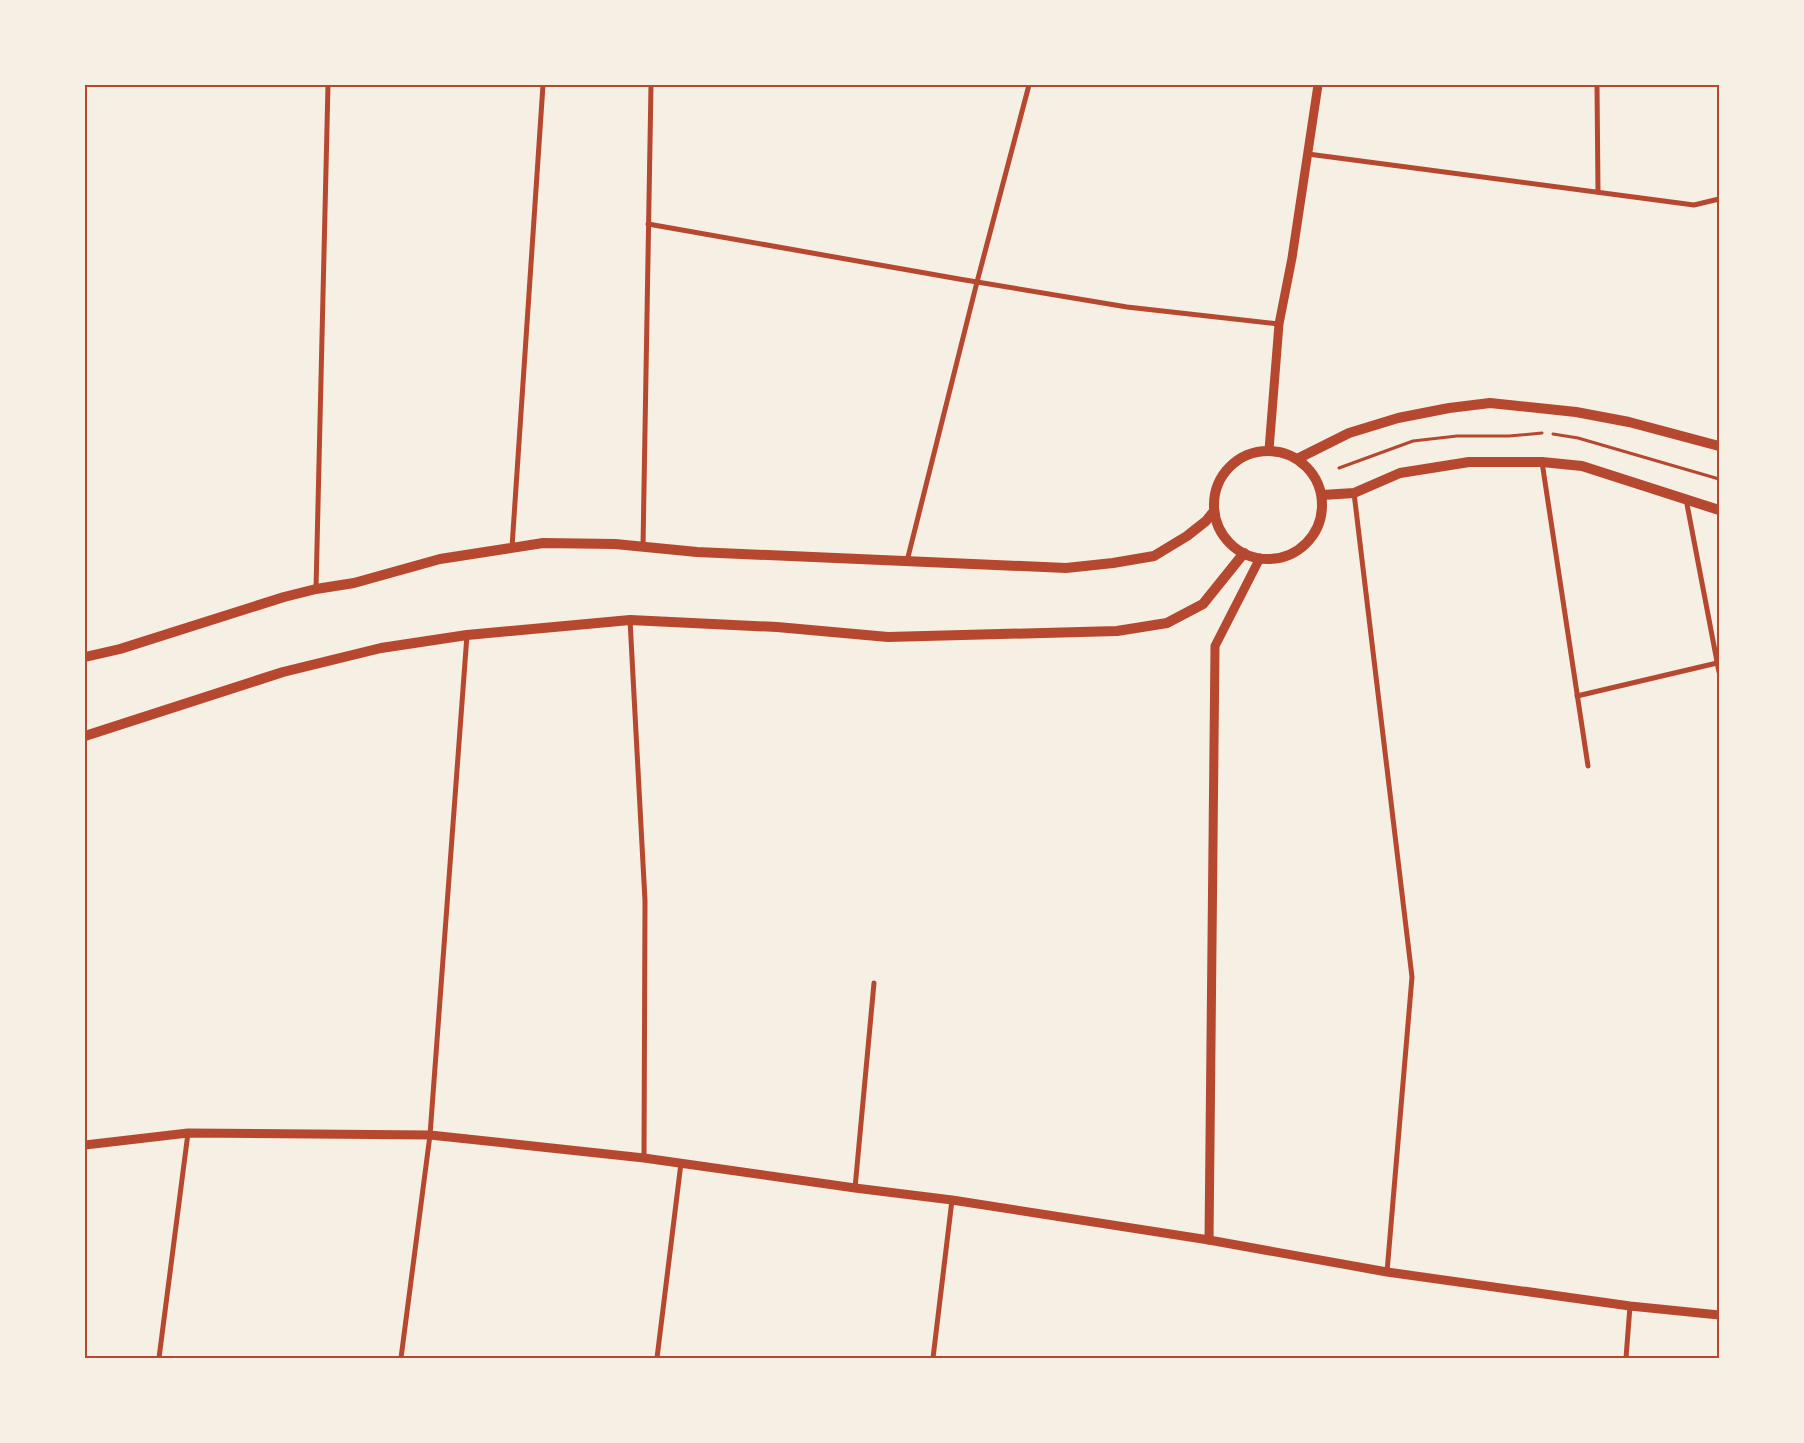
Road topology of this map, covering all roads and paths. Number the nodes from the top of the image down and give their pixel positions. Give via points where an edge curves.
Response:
1 (328, 85) edge
2 (543, 85) edge
3 (651, 85) edge
4 (1028, 85) edge
5 (1318, 85) edge
6 (1597, 85) edge
7 (1308, 154) junction
8 (1598, 192) junction
9 (1719, 199) edge
10 (648, 224) junction
11 (977, 282) junction
12 (1278, 324) junction
13 (1719, 446) edge
14 (1269, 450) junction
15 (1297, 459) junction
16 (1542, 462) junction
17 (1354, 493) junction
18 (1322, 495) junction
19 (1686, 499) junction
20 (1719, 510) edge
21 (1214, 511) junction
22 (643, 546) junction
23 (512, 548) junction
24 (1244, 553) junction
25 (1260, 558) junction
26 (907, 561) junction
27 (316, 589) junction
28 (630, 620) junction
29 (467, 635) junction
30 (85, 657) edge
31 (1717, 663) junction
32 (1719, 672) edge
33 (1576, 696) junction
34 (85, 736) edge
35 (1588, 766) dead end
36 (874, 983) dead end
37 (188, 1133) junction
38 (430, 1135) junction
39 (85, 1145) edge
40 (644, 1158) junction
41 (681, 1163) junction
42 (855, 1188) junction
43 (952, 1200) junction
44 (1208, 1240) junction
45 (1387, 1272) junction
46 (1630, 1306) junction
47 (1719, 1315) edge
48 (158, 1358) edge
49 (401, 1358) edge
50 (657, 1358) edge
51 (933, 1358) edge
52 (1626, 1358) edge

1 - 27 street
2 - 23 street
3 - 10 street
4 - 11 street
5 - 7 street
6 - 8 street
7 - 8 street
7 - 12 street
8 - 9 street via 1694,205
10 - 11 street
10 - 22 street
11 - 12 street via 1127,307
11 - 26 street
12 - 14 street
13 - 15 main road via 1584,413 1490,404 1398,418 1349,433
14 - 15 main road
14 - 21 main road via 1251,453 1234,462 1222,476 1215,493
15 - 18 main road via 1313,475
16 - 17 main road via 1469,462 1410,471
16 - 19 main road via 1582,466
16 - 33 street
17 - 18 main road
17 - 45 street via 1412,977
18 - 25 main road via 1322,513 1317,529 1307,543 1293,553 1277,558
19 - 20 main road
19 - 31 street
21 - 24 main road via 1219,528 1230,543
21 - 26 main road via 1188,536 1154,556 1113,564 1066,568
22 - 23 main road via 543,543
22 - 26 main road via 697,552
23 - 27 main road via 440,559 354,583
24 - 25 main road
24 - 28 main road via 1202,604 1167,623 1117,631 888,637 778,627
25 - 44 street via 1215,646
27 - 30 main road
28 - 29 main road
28 - 40 street via 645,902
29 - 34 main road via 381,648 283,672
29 - 38 street
31 - 32 street
31 - 33 street
33 - 35 street
36 - 42 street
37 - 38 street
37 - 39 street
37 - 48 street
38 - 40 street
38 - 49 street
40 - 41 street
41 - 42 street
41 - 50 street
42 - 43 street
43 - 44 street
43 - 51 street
44 - 45 street
45 - 46 street
46 - 47 street
46 - 52 street

